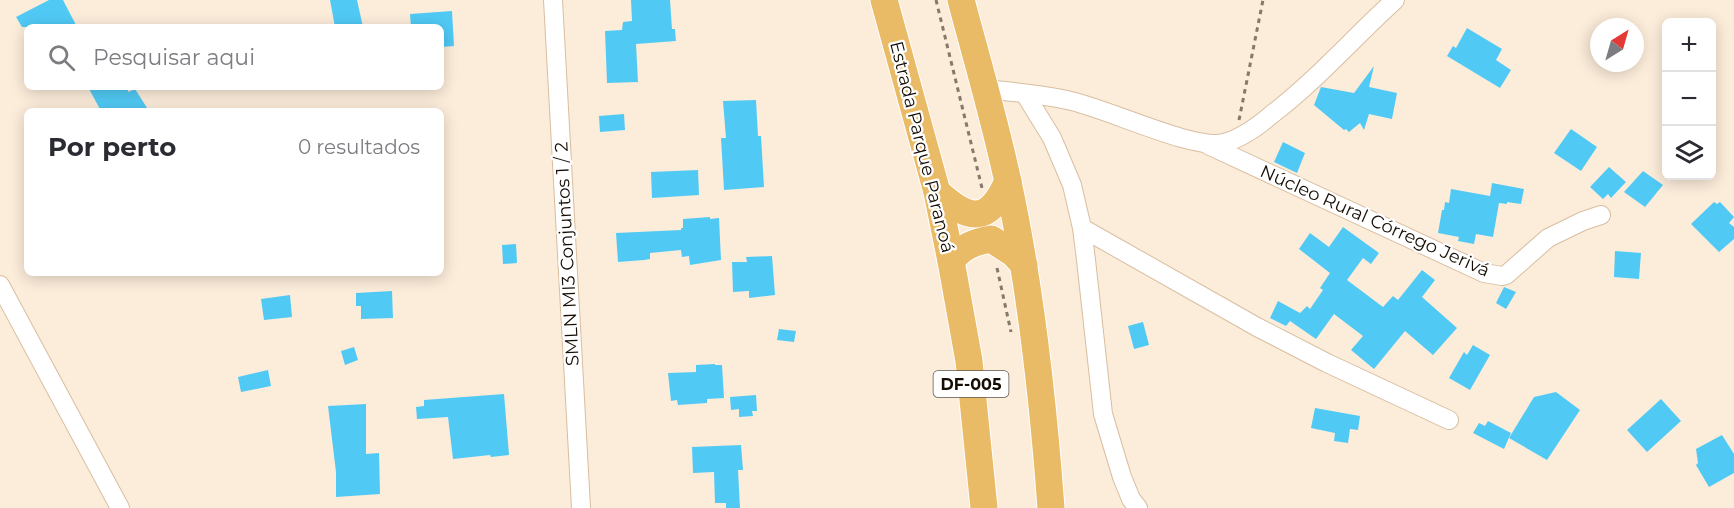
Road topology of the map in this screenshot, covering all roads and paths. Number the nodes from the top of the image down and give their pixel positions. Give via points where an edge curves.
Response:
1 (553, 0) edge
2 (884, 0) edge
3 (961, 0) edge
4 (1263, 0) edge
5 (1395, 0) edge
6 (985, 89) junction
7 (1025, 94) junction
8 (1236, 139) junction
9 (1206, 144) junction
10 (1008, 181) junction
11 (937, 192) junction
12 (1601, 215) dead end
13 (1082, 228) junction
14 (951, 261) junction
15 (1024, 265) junction
16 (0, 285) edge
17 (1449, 420) dead end
18 (120, 508) edge
19 (580, 508) edge
20 (984, 508) edge
21 (1051, 508) edge
22 (1138, 508) edge

1 - 19 street, SMLN MI3 Conjuntos 1 / 2
2 - 11 main road, Estrada Parque Paranoá / DF-005
3 - 6 main road
4 - 8 path
5 - 8 street via 1284,105
6 - 7 street
6 - 10 main road
7 - 9 street via 1067,100
7 - 13 street via 1064,162
8 - 9 street
9 - 12 street, Núcleo Rural Córrego Jerivá via 1496,276 1506,275 1548,238
10 - 11 main road via 988,211 972,214 956,209
10 - 15 main road
11 - 14 main road, Estrada Parque Paranoá / DF-005
13 - 17 street via 1267,332
13 - 22 street via 1103,414 1122,477
14 - 15 main road via 974,242 991,239
14 - 20 main road, Estrada Parque Paranoá / DF-005 via 969,361
15 - 21 main road via 1041,383
16 - 18 street

